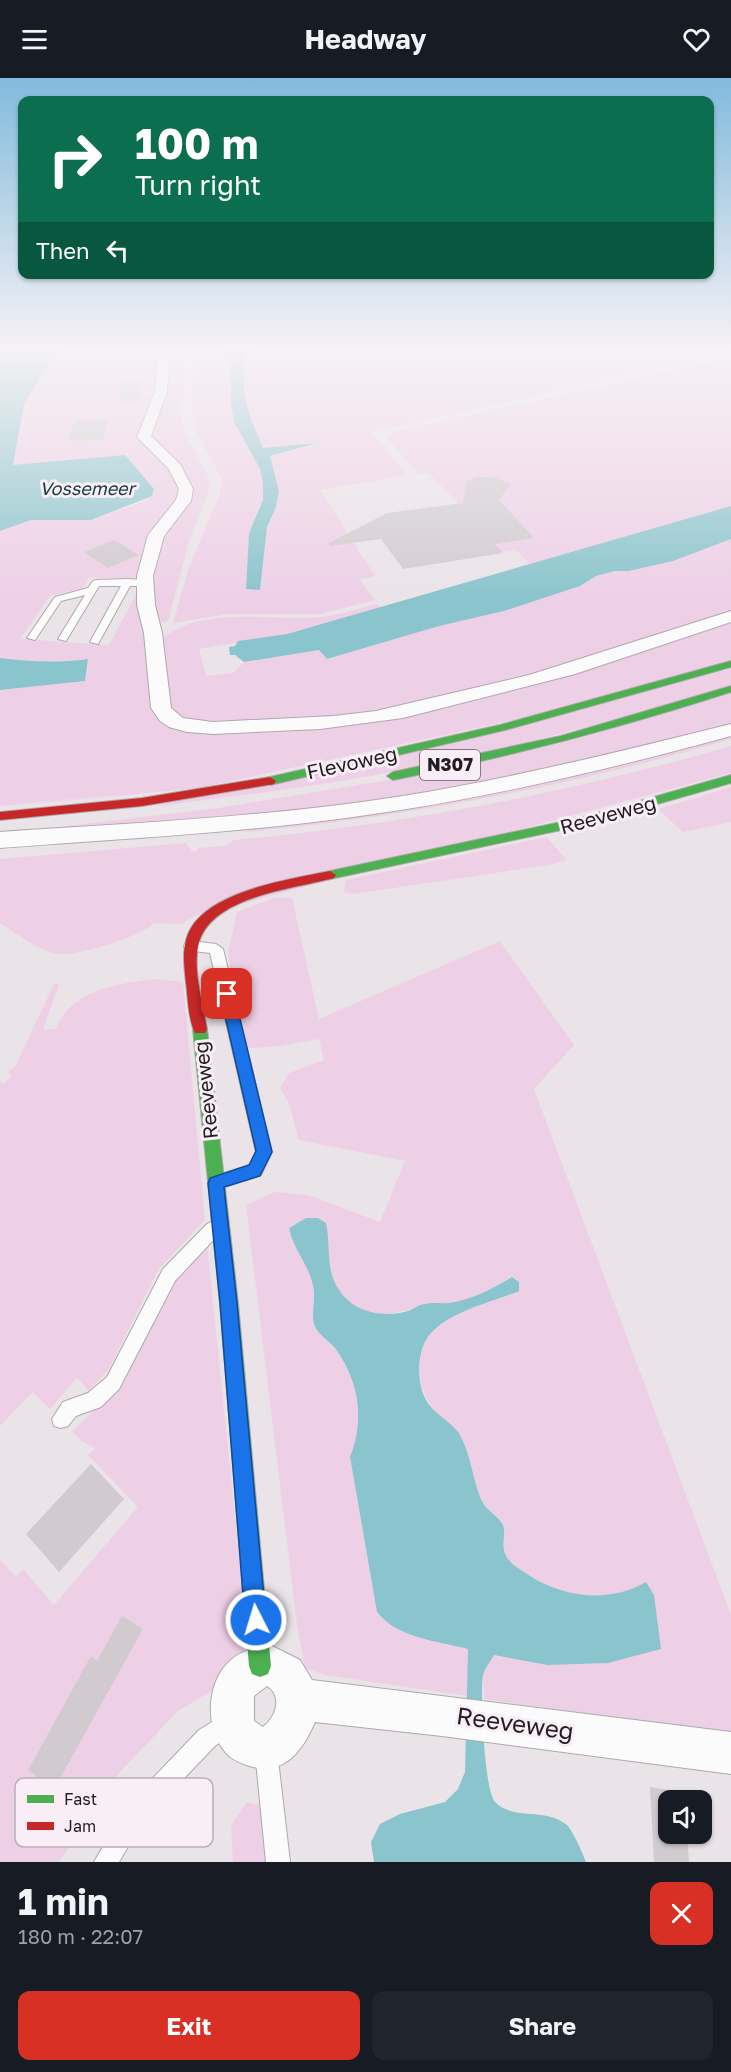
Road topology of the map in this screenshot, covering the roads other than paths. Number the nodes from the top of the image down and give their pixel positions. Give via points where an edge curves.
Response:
1 (146, 432) edge
2 (127, 582) junction
3 (145, 583) junction
4 (92, 590) junction
5 (731, 616) edge
6 (32, 638) dead end
7 (63, 639) dead end
8 (95, 642) dead end
9 (731, 664) edge
10 (731, 689) edge
11 (731, 730) edge
12 (380, 778) dead end
13 (731, 779) edge
14 (216, 804) dead end
15 (0, 816) edge
16 (0, 827) edge
17 (0, 840) edge
18 (191, 946) junction
19 (216, 1183) junction
20 (220, 1222) junction
21 (61, 1419) dead end
22 (260, 1666) junction
23 (298, 1699) junction
24 (232, 1720) junction
25 (266, 1749) junction
26 (731, 1753) edge
27 (169, 1778) edge
28 (115, 1847) edge
29 (106, 1862) edge
30 (278, 1862) edge

1 - 3 street, Flevoweg via 144,437 175,467 186,489 183,501 156,535
2 - 3 lane
2 - 4 lane via 96,583
2 - 8 lane
3 - 5 street, Flevoweg via 146,605 162,631 161,708 171,721 186,726 333,722 403,712 583,667
4 - 6 lane via 58,599
4 - 7 lane
9 - 15 main road, Flevoweg / N307 via 476,735 258,783 142,802
10 - 12 main road, Flevoweg / N307 via 559,739
11 - 17 street via 602,764 354,810 222,825
13 - 18 main road, Reeveweg via 557,829 329,874 241,898 207,917
14 - 16 main road
18 - 19 main road, Reeveweg
18 - 19 lane via 216,949 264,1152 255,1170
19 - 20 main road, Reeveweg
20 - 21 lane via 169,1275 112,1383 94,1400 70,1408
20 - 22 main road, Reeveweg
22 - 23 street via 280,1669 295,1686
22 - 24 street via 240,1680 231,1706
23 - 25 street via 293,1725 281,1740
23 - 26 street, Reeveweg
24 - 25 street via 244,1742
24 - 27 lane via 207,1738
25 - 30 lane
28 - 29 lane

